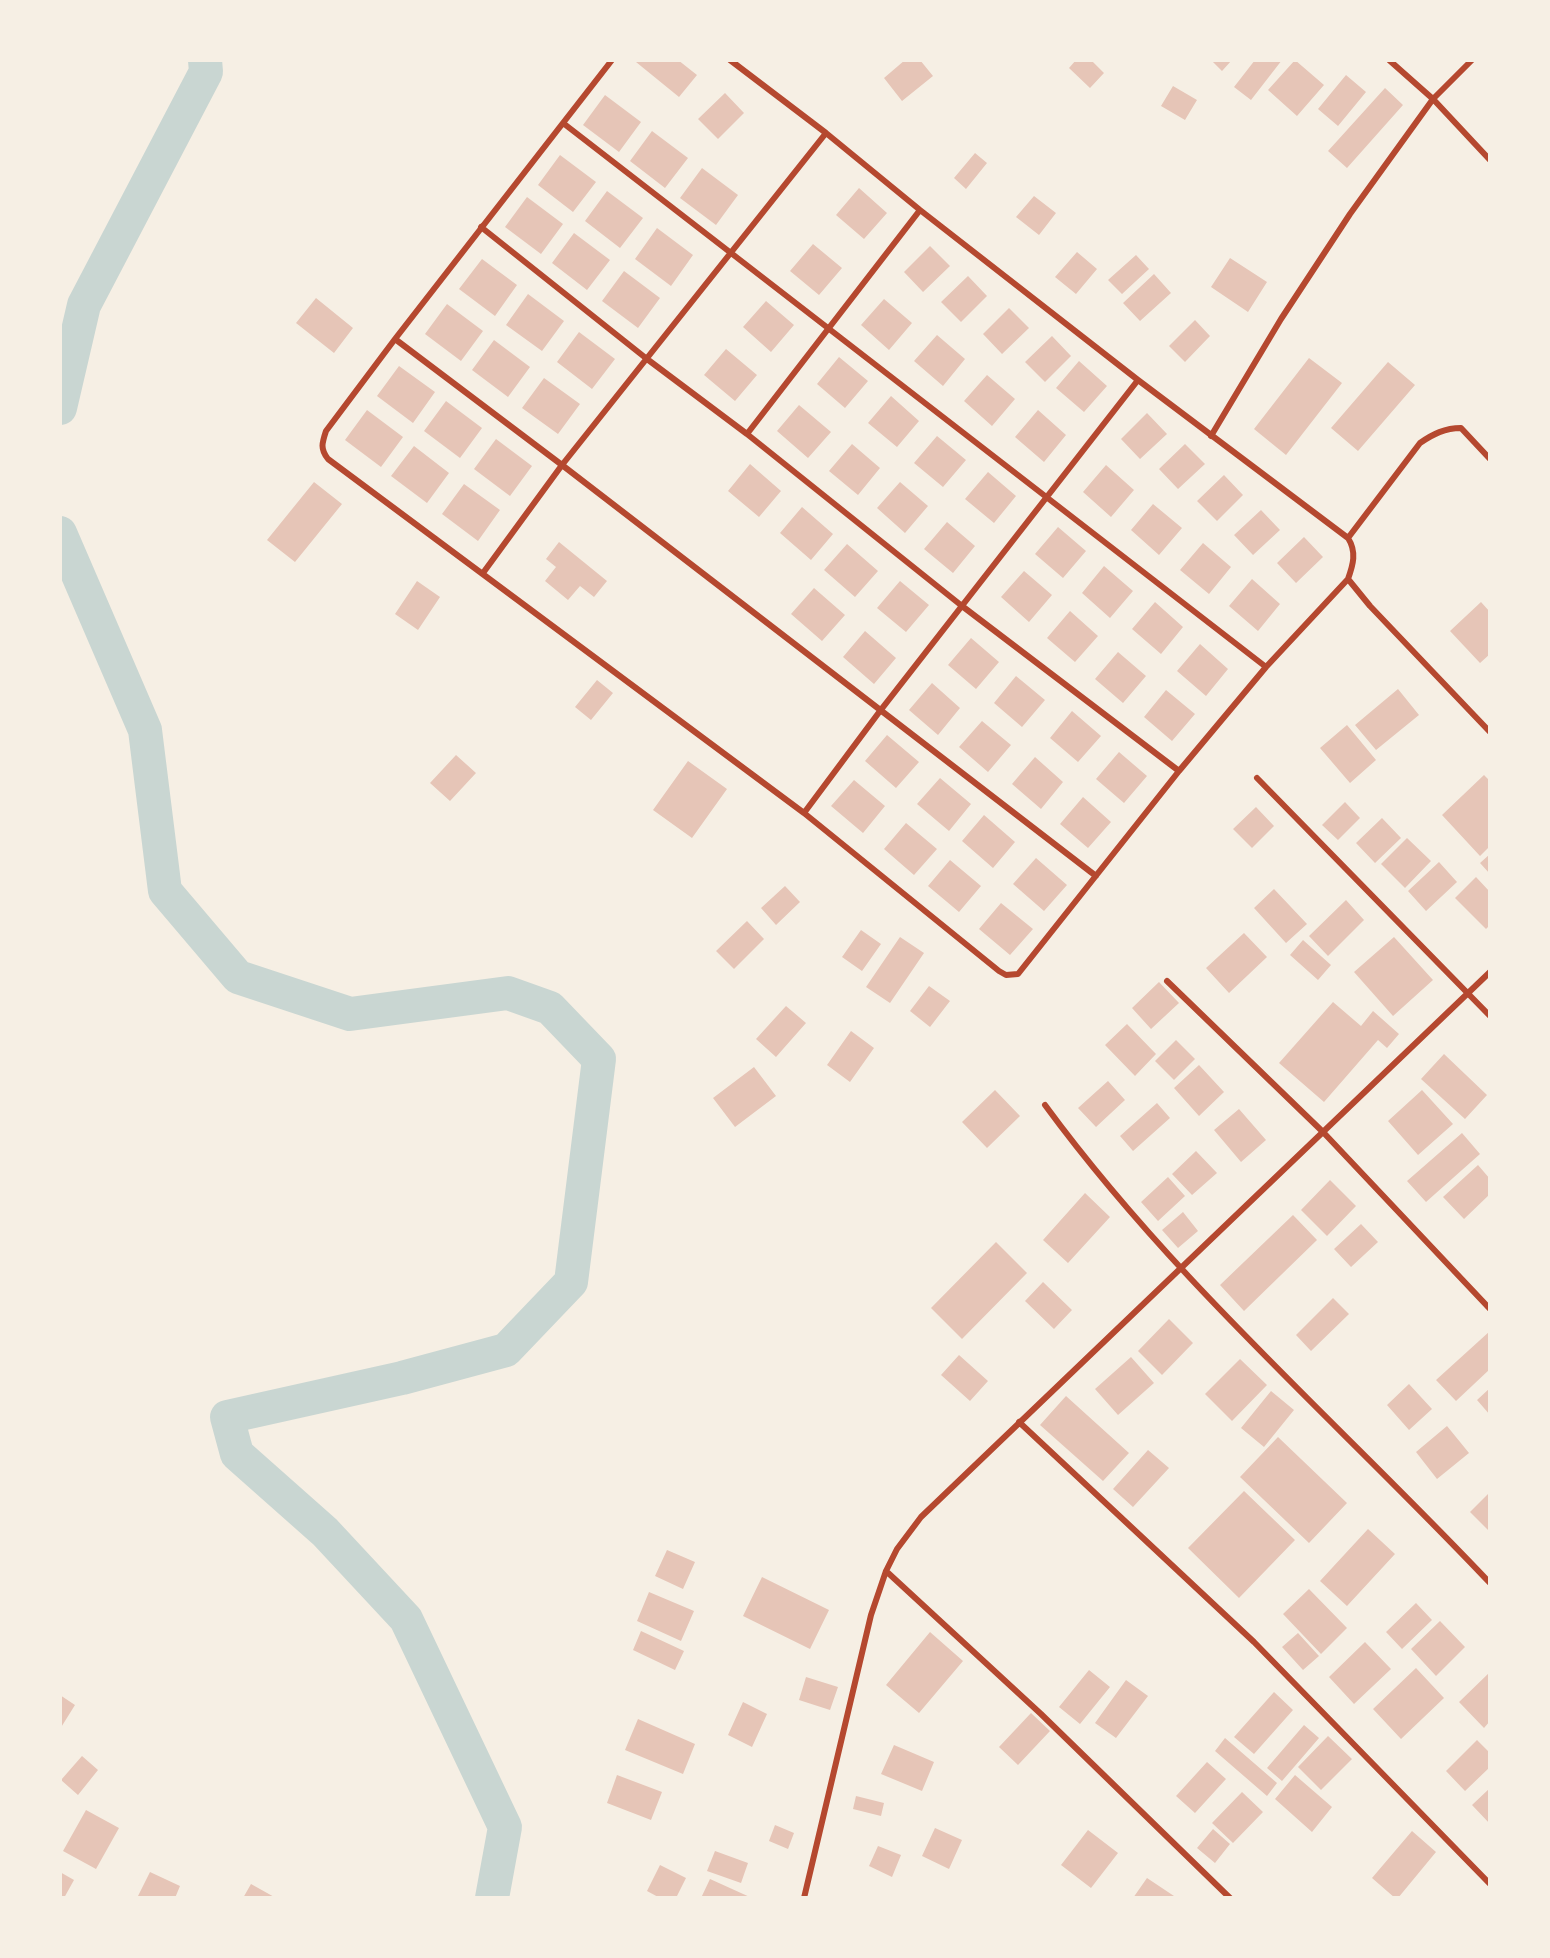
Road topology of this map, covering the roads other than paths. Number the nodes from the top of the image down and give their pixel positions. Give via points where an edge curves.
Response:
1 (612, 60) edge
2 (730, 60) edge
3 (1389, 60) edge
4 (1472, 60) edge
5 (1433, 99) junction
6 (563, 123) junction
7 (826, 133) junction
8 (1490, 160) edge
9 (920, 210) junction
10 (482, 227) junction
11 (730, 252) junction
12 (829, 328) junction
13 (394, 339) junction
14 (647, 359) junction
15 (1138, 380) junction
16 (747, 434) junction
17 (1211, 436) junction
18 (1490, 459) edge
19 (562, 465) junction
20 (1047, 498) junction
21 (1348, 538) junction
22 (483, 573) junction
23 (1348, 579) junction
24 (962, 606) junction
25 (1266, 667) junction
26 (880, 711) junction
27 (1490, 732) edge
28 (1179, 771) junction
29 (1257, 778) dead end
30 (804, 813) junction
31 (1096, 876) junction
32 (1490, 972) edge
33 (1167, 981) dead end
34 (1468, 993) junction
35 (1490, 1016) edge
36 (1045, 1105) dead end
37 (1323, 1132) junction
38 (1182, 1269) junction
39 (1490, 1310) edge
40 (1019, 1422) junction
41 (886, 1571) junction
42 (1490, 1583) edge
43 (1490, 1884) edge
44 (804, 1898) edge
45 (1230, 1898) edge

1 - 6 street
2 - 7 street
3 - 5 street
4 - 5 street
5 - 8 street
5 - 17 street via 1350,214
6 - 10 street
6 - 11 street
7 - 9 street
7 - 11 street
9 - 12 street
9 - 15 street
10 - 13 street
10 - 14 street
11 - 12 street
11 - 14 street
12 - 16 street
12 - 20 street
13 - 19 street
13 - 22 street via 326,431 321,444 323,452 327,459
14 - 16 street
14 - 19 street
15 - 17 street
15 - 20 street
16 - 24 street
17 - 21 street
18 - 21 street via 1461,428 1449,428 1426,439
19 - 22 street
19 - 26 street
20 - 24 street
20 - 25 street
21 - 23 street via 1354,554
22 - 30 street
23 - 25 street
23 - 27 street
24 - 26 street
24 - 28 street
25 - 28 street
26 - 30 street
26 - 31 street
28 - 31 street
29 - 34 street
30 - 31 street via 1006,975 1024,970
32 - 34 street
33 - 37 street
34 - 35 street
34 - 37 street
36 - 38 street via 1106,1184
37 - 38 street
37 - 39 street
38 - 40 street
38 - 42 street
40 - 41 street via 921,1517
40 - 43 street via 1254,1642
41 - 44 street via 871,1615
41 - 45 street via 1041,1714

